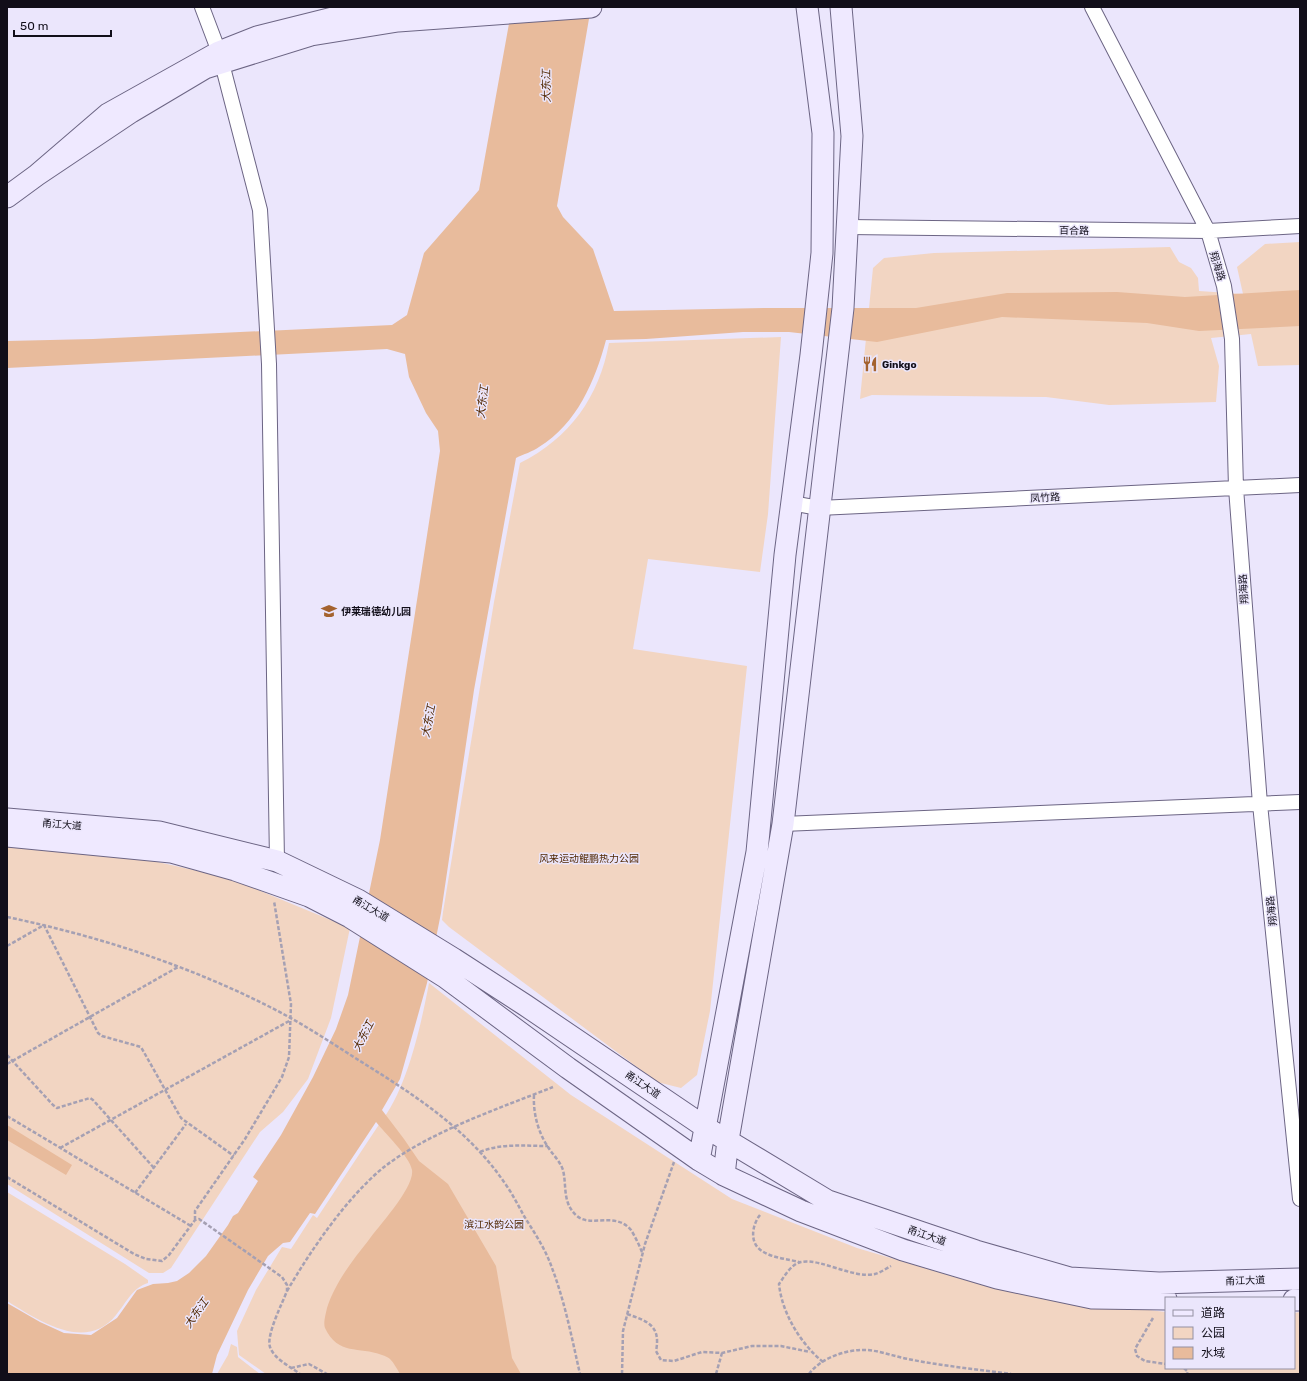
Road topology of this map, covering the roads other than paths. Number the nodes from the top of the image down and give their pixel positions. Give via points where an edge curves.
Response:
1 (202, 7) edge
2 (434, 7) edge
3 (591, 7) edge
4 (807, 7) edge
5 (841, 7) edge
6 (1092, 7) edge
7 (221, 57) junction
8 (7, 197) edge
9 (1300, 226) edge
10 (848, 227) junction
11 (1208, 231) junction
12 (1300, 485) edge
13 (1236, 488) junction
14 (791, 503) junction
15 (819, 508) junction
16 (1300, 802) edge
17 (1260, 804) junction
18 (7, 819) edge
19 (783, 824) junction
20 (7, 836) edge
21 (277, 861) junction
22 (366, 916) junction
23 (450, 968) junction
24 (705, 1127) junction
25 (728, 1140) junction
26 (699, 1160) junction
27 (724, 1175) junction
28 (1300, 1199) edge
29 (1300, 1279) edge
30 (1165, 1299) edge

1 - 7 street
2 - 7 street via 357,12 257,37
3 - 7 street via 398,21 311,35
4 - 14 street via 823,133 822,253
5 - 10 street via 852,136
6 - 11 street, 翔海路
7 - 8 street via 108,114 37,175
7 - 21 street via 260,210 268,364
9 - 11 street, 百合路
10 - 11 street, 百合路
10 - 15 street via 843,308
11 - 13 street, 翔海路 via 1224,286 1232,339
12 - 13 street, 凤竹路
13 - 15 street, 凤竹路
13 - 17 street, 翔海路
14 - 15 street, 凤竹路
14 - 24 street via 757,852
15 - 19 street
16 - 17 street
17 - 19 street
17 - 28 street, 翔海路
18 - 21 street, 甬江大道 via 159,832
19 - 25 street
20 - 22 street, 甬江大道 via 171,852 235,870
21 - 22 street, 甬江大道
22 - 23 street, 甬江大道
23 - 24 street, 甬江大道 via 525,1005
23 - 26 street, 甬江大道 via 568,1068
24 - 25 street, 甬江大道
24 - 26 street
25 - 27 street
25 - 29 street, 甬江大道 via 828,1201 976,1251 1070,1278 1159,1283
26 - 27 street, 甬江大道
27 - 30 street, 甬江大道 via 801,1211 903,1250 998,1278 1092,1298

